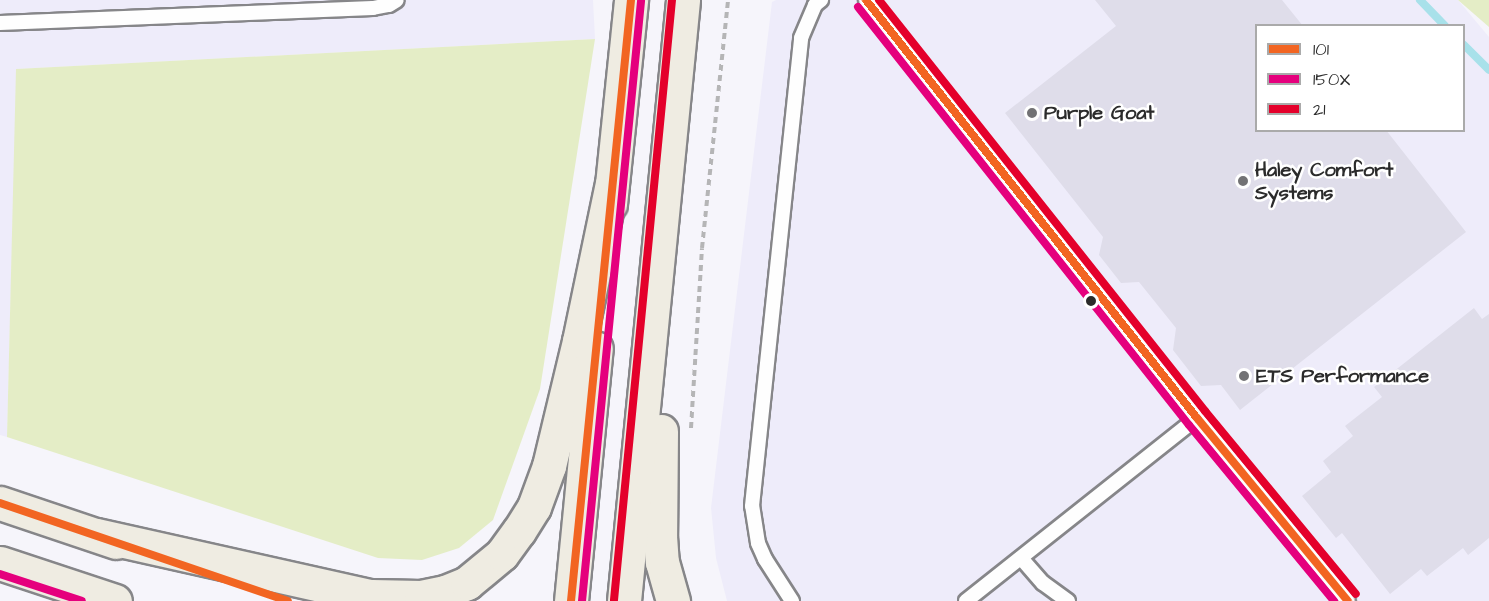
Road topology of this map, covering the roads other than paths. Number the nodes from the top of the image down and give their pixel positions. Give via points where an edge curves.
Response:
1 (397, 0) edge
2 (631, 0) edge
3 (683, 0) edge
4 (821, 0) edge
5 (866, 0) edge
6 (0, 23) edge
7 (666, 179) junction
8 (612, 183) junction
9 (1197, 418) junction
10 (0, 503) edge
11 (97, 535) junction
12 (1021, 558) junction
13 (0, 563) edge
14 (106, 599) edge
15 (288, 601) edge
16 (571, 601) edge
17 (624, 601) edge
18 (673, 601) edge
19 (792, 601) edge
20 (966, 601) edge
21 (1068, 601) edge
22 (1348, 601) edge

1 - 6 lane via 373,8
2 - 8 main road
3 - 7 main road
4 - 19 lane via 814,5 801,38 752,506 758,543
5 - 9 lane
7 - 17 main road
7 - 18 main road via 659,505 662,562
8 - 11 main road via 549,466 534,507 519,531 502,554 467,583 421,597 371,596
8 - 16 main road
9 - 12 lane
9 - 22 lane
10 - 11 main road
11 - 15 main road
12 - 20 lane
12 - 21 lane via 1043,583
13 - 14 main road

